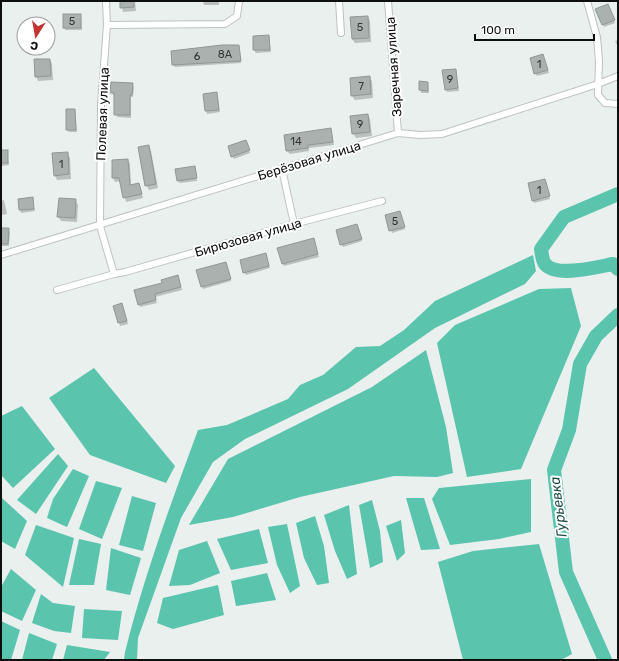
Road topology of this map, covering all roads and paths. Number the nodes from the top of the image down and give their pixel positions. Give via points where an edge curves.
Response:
1 (106, 1) edge
2 (239, 1) edge
3 (339, 1) edge
4 (388, 1) edge
5 (587, 1) edge
6 (107, 25) junction
7 (341, 33) dead end
8 (618, 76) edge
9 (598, 84) junction
10 (618, 104) edge
11 (398, 133) junction
12 (282, 169) junction
13 (382, 201) dead end
14 (294, 224) junction
15 (100, 226) junction
16 (1, 255) edge
17 (114, 274) junction
18 (57, 290) dead end

1 - 6 street, Полевая улица
2 - 6 street via 237,16 225,24
3 - 7 street
4 - 11 street, Заречная улица
5 - 9 street via 597,37
6 - 15 street, Полевая улица via 101,104
8 - 9 street, Берёзовая улица
9 - 10 street via 598,95 601,100 605,103
9 - 11 street, Берёзовая улица via 442,134
11 - 12 street, Берёзовая улица
12 - 14 street
12 - 15 street, Берёзовая улица
13 - 14 street, Бирюзовая улица
14 - 17 street, Бирюзовая улица
15 - 16 street, Берёзовая улица
15 - 17 street
17 - 18 street, Бирюзовая улица

